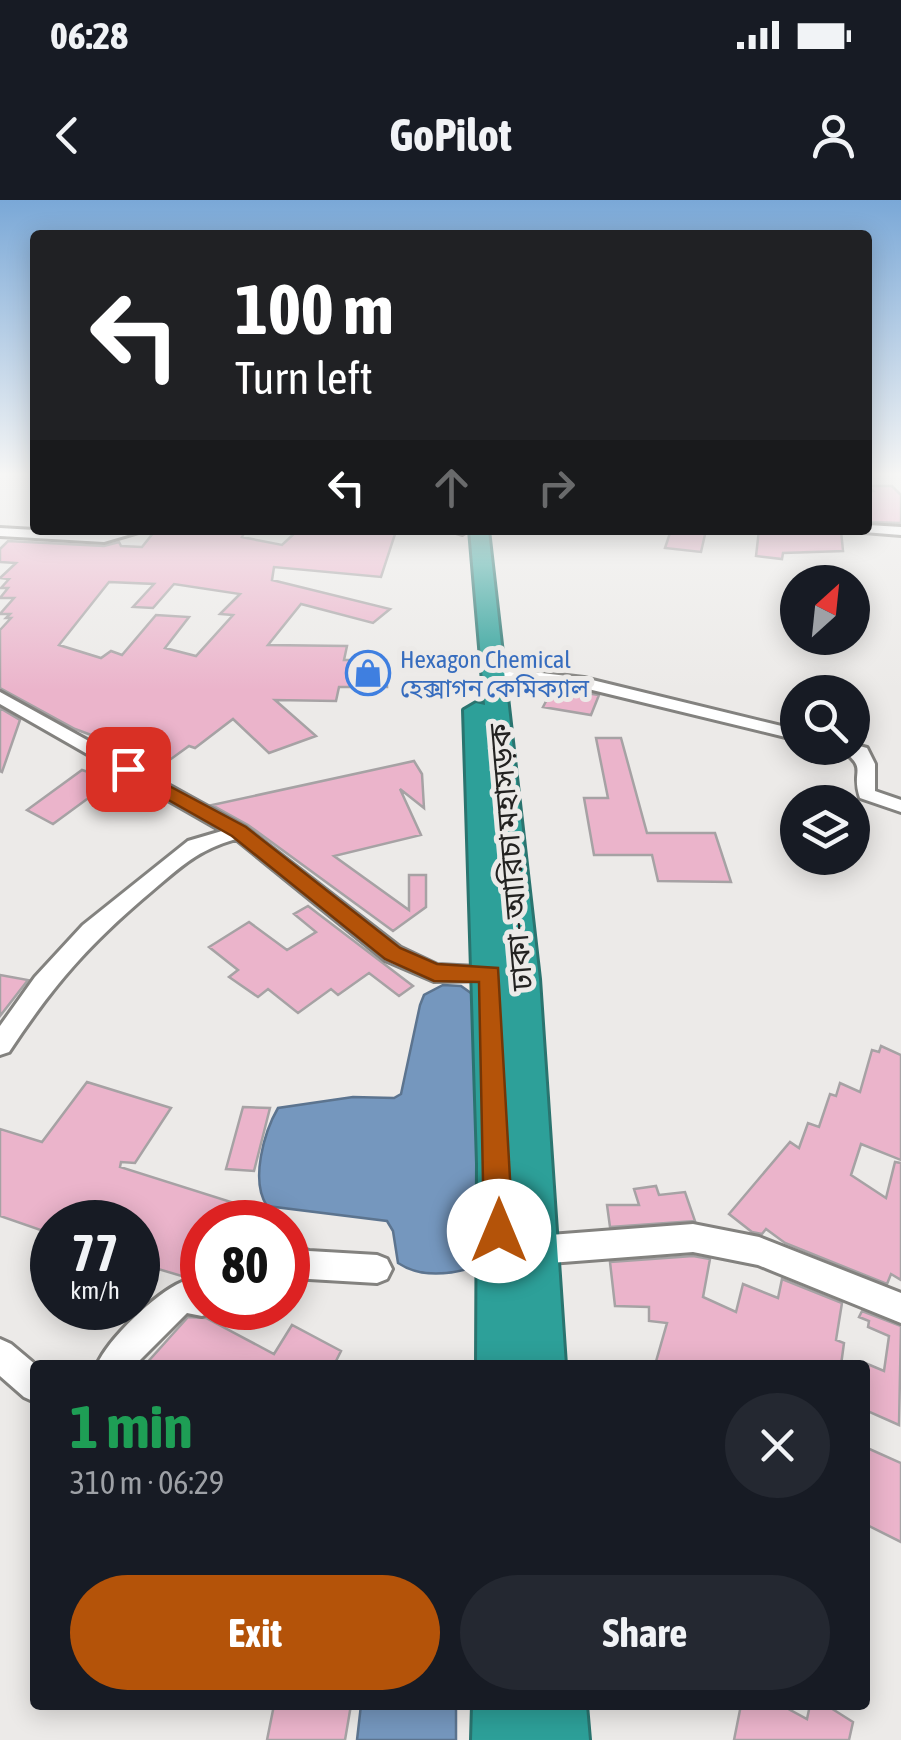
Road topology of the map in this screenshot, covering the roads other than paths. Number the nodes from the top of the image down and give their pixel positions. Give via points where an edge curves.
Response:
1 (461, 546) edge
2 (480, 546) edge
3 (492, 672) junction
4 (0, 697) edge
5 (780, 731) edge
6 (866, 765) edge
7 (901, 806) edge
8 (239, 832) junction
9 (490, 974) junction
10 (0, 1044) edge
11 (537, 1250) junction
12 (310, 1265) edge
13 (377, 1269) dead end
14 (180, 1300) edge
15 (901, 1308) edge
16 (0, 1355) edge
17 (119, 1360) edge
18 (500, 1360) edge
19 (542, 1360) edge
20 (30, 1382) edge
21 (502, 1710) edge
22 (557, 1710) edge
23 (502, 1740) edge
24 (558, 1740) edge

1 - 9 highway
2 - 3 highway, ঢাকা - আরিচা মহাসড়ক
3 - 5 street via 584,683
3 - 11 highway, ঢাকা - আরিচা মহাসড়ক via 523,979
4 - 8 street
6 - 7 street via 866,794
8 - 9 street via 392,954 434,972
8 - 10 street via 195,844 91,930
9 - 18 highway
11 - 15 street via 692,1238 759,1250
11 - 19 highway, ঢাকা - আরিচা মহাসড়ক
12 - 13 street
14 - 17 street
16 - 20 street
21 - 23 highway
22 - 24 highway

